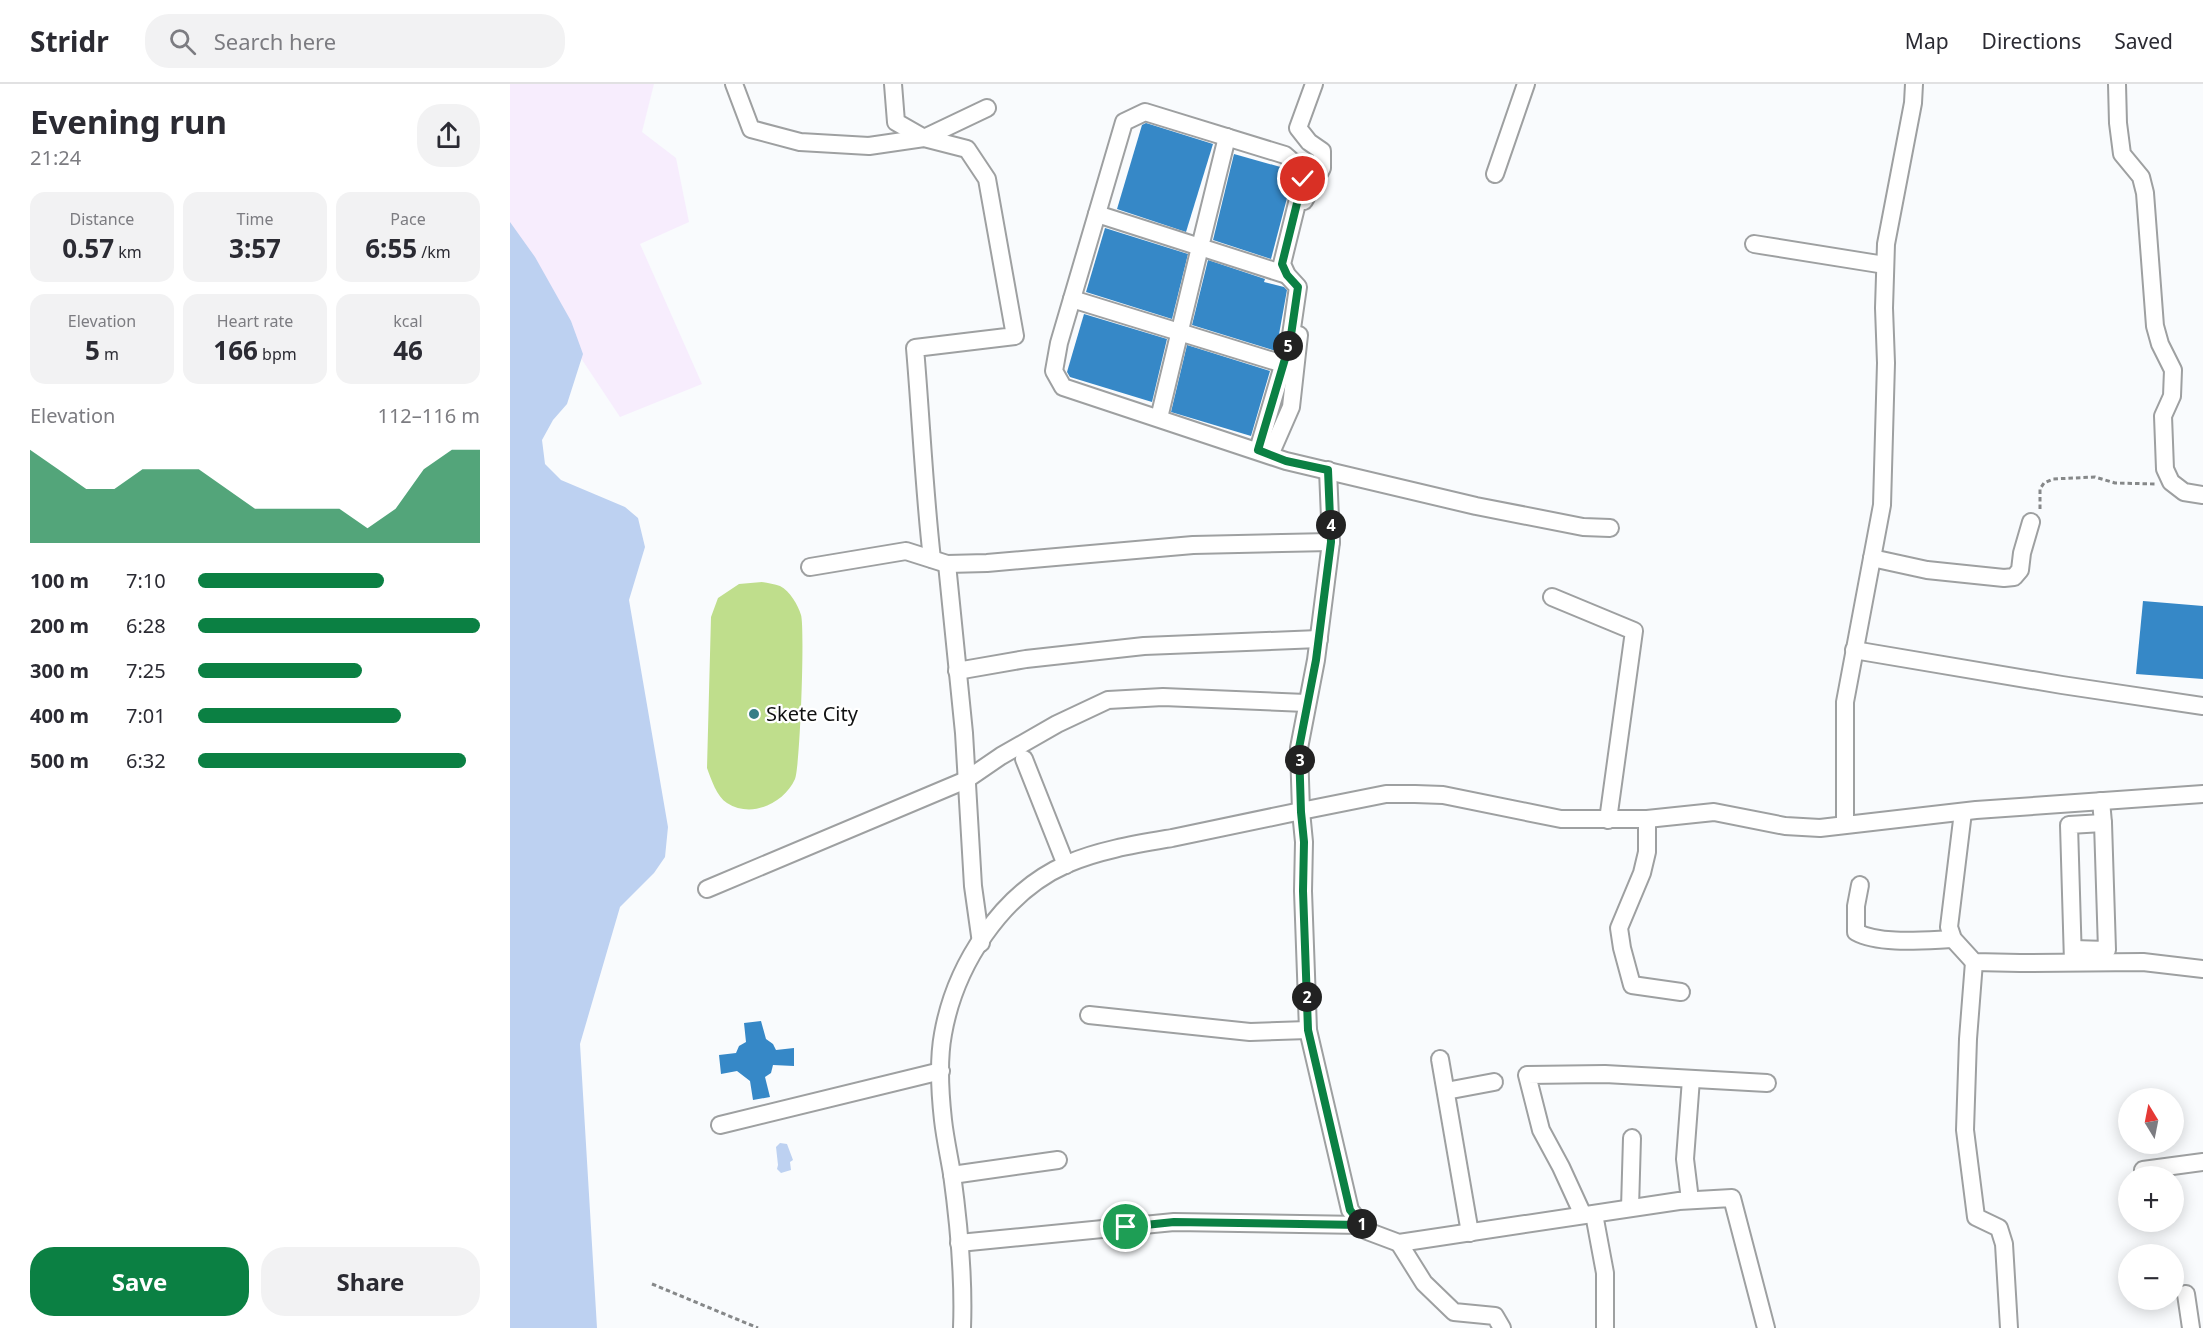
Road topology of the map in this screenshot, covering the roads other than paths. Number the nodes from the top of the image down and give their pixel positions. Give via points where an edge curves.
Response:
1 (734, 84) edge
2 (893, 84) edge
3 (1314, 84) edge
4 (1526, 84) edge
5 (1914, 84) edge
6 (2117, 84) edge
7 (987, 108) dead end
8 (1227, 137) junction
9 (924, 138) junction
10 (1494, 174) dead end
11 (1097, 214) junction
12 (1754, 244) dead end
13 (1200, 246) junction
14 (1884, 265) junction
15 (1287, 275) junction
16 (1072, 299) junction
17 (1180, 333) junction
18 (1283, 364) junction
19 (1159, 418) junction
20 (1264, 453) junction
21 (1328, 470) junction
22 (2203, 495) edge
23 (2031, 522) road end
24 (1610, 528) dead end
25 (1331, 542) junction
26 (1872, 558) junction
27 (940, 561) junction
28 (810, 567) dead end
29 (1552, 597) dead end
30 (1319, 639) junction
31 (1854, 650) junction
32 (957, 671) junction
33 (1306, 703) junction
34 (2203, 706) edge
35 (1024, 759) dead end
36 (966, 780) junction
37 (2203, 794) edge
38 (2101, 801) junction
39 (1301, 812) junction
40 (1964, 812) junction
41 (1647, 819) junction
42 (1608, 820) junction
43 (2103, 823) junction
44 (1845, 824) junction
45 (1066, 865) junction
46 (1860, 885) dead end
47 (707, 889) dead end
48 (1953, 939) junction
49 (981, 943) junction
50 (2073, 956) junction
51 (1974, 962) junction
52 (2203, 969) edge
53 (1681, 992) dead end
54 (1089, 1015) dead end
55 (1308, 1030) junction
56 (1440, 1059) dead end
57 (941, 1071) junction
58 (1691, 1079) junction
59 (1494, 1082) dead end
60 (1767, 1083) dead end
61 (1446, 1092) junction
62 (720, 1125) dead end
63 (1632, 1138) dead end
64 (1058, 1160) dead end
65 (2203, 1162) edge
66 (2173, 1166) edge
67 (952, 1175) junction
68 (1690, 1200) junction
69 (1630, 1208) junction
70 (1588, 1214) junction
71 (1362, 1225) junction
72 (1470, 1233) junction
73 (959, 1243) junction
74 (1399, 1243) junction
75 (2186, 1294) dead end
76 (962, 1328) edge
77 (1502, 1328) edge
78 (1605, 1328) edge
79 (1766, 1328) edge
80 (2008, 1328) edge
81 (2191, 1328) edge

1 - 9 street via 751,129 800,142 869,146
2 - 9 street via 896,122
3 - 20 street via 1298,128 1322,151 1322,168 1292,235 1302,299 1291,407
4 - 10 street
5 - 14 street
6 - 22 street via 2122,154 2141,177 2145,193 2155,326 2173,370 2172,396 2163,417 2163,457 2170,482 2184,492
7 - 9 street
8 - 11 street via 1144,112 1124,122
8 - 13 street
8 - 15 street via 1284,155 1299,167 1303,179 1282,264
9 - 27 street via 967,149 987,178 1015,336 915,348 927,512
11 - 13 street
11 - 16 street
12 - 14 street
13 - 15 street
13 - 17 street
14 - 26 street via 1882,505
15 - 18 street via 1298,287
16 - 17 street
16 - 19 street via 1054,371 1063,387
17 - 18 street
17 - 19 street
18 - 20 street
19 - 20 street
20 - 21 street
21 - 24 street via 1476,506 1583,527
21 - 25 street
23 - 26 street via 2020,570 2014,577 1927,570
25 - 27 street via 1193,545 997,562
25 - 30 street
26 - 31 street
27 - 28 street via 906,551
27 - 32 street
29 - 42 street via 1634,631
30 - 32 street via 1144,646
30 - 33 street
31 - 34 street
31 - 44 street via 1845,702
32 - 36 street
33 - 36 street via 1162,697 1108,700 1057,724
33 - 39 street via 1299,748
35 - 45 street
36 - 47 street
36 - 49 street
37 - 38 street
38 - 40 street
38 - 43 street
39 - 42 street via 1386,794 1415,794 1443,795 1561,819
39 - 45 street via 1124,847
39 - 55 street
40 - 44 street
40 - 48 street via 1949,927
41 - 42 street
41 - 44 street via 1714,812 1785,826 1820,828
41 - 53 street via 1647,852 1642,873 1619,928 1622,948 1632,985
43 - 50 street via 2107,950
43 - 50 street via 2069,825
45 - 49 street via 1030,886 1006,908
46 - 48 street via 1856,932 1861,935 1892,940
48 - 51 street
49 - 57 street via 951,1000 942,1037
50 - 51 street via 2019,963
50 - 52 street
51 - 80 street via 1965,1130 1976,1217 1999,1228 2004,1244
54 - 55 street via 1250,1032
55 - 71 street via 1350,1210
56 - 61 street
57 - 62 street
57 - 67 street via 943,1120
58 - 60 street
58 - 68 street via 1685,1159
58 - 70 street via 1527,1075 1541,1130
59 - 61 street
61 - 72 street
63 - 69 street
64 - 67 street
65 - 66 street
67 - 73 street
68 - 69 street
68 - 79 street via 1732,1198
69 - 70 street
70 - 72 street
70 - 78 street via 1605,1273
71 - 73 street via 1174,1222
71 - 74 street via 1367,1231
72 - 74 street
73 - 76 street
74 - 77 street via 1424,1283 1454,1312 1495,1316
75 - 81 street

